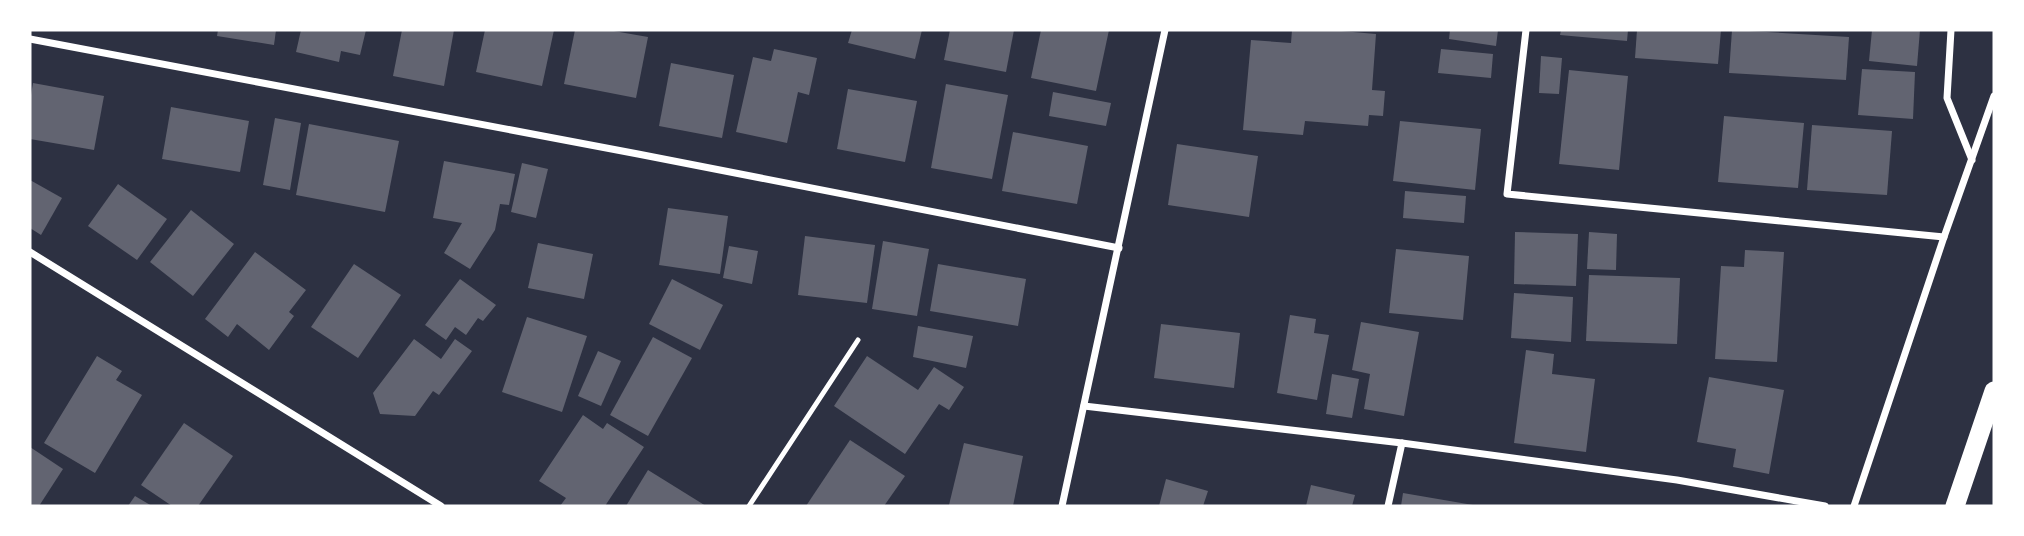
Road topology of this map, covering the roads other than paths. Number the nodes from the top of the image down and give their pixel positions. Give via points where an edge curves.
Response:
1 (1165, 30) edge
2 (1526, 30) edge
3 (1951, 30) edge
4 (30, 39) edge
5 (1994, 96) edge
6 (1972, 160) junction
7 (1944, 237) junction
8 (1119, 248) junction
9 (30, 252) edge
10 (858, 340) dead end
11 (1994, 391) edge
12 (1084, 406) junction
13 (1402, 443) junction
14 (441, 506) edge
15 (749, 506) edge
16 (1062, 506) edge
17 (1388, 506) edge
18 (1825, 506) edge
19 (1854, 506) edge
20 (1955, 506) edge

1 - 8 street
2 - 7 street via 1507,194
3 - 6 street via 1947,98
4 - 8 street
5 - 6 street
6 - 7 street
7 - 19 street
8 - 12 street
9 - 14 street
10 - 15 lane
11 - 20 highway
12 - 13 street
12 - 16 street
13 - 17 street
13 - 18 street via 1677,480

